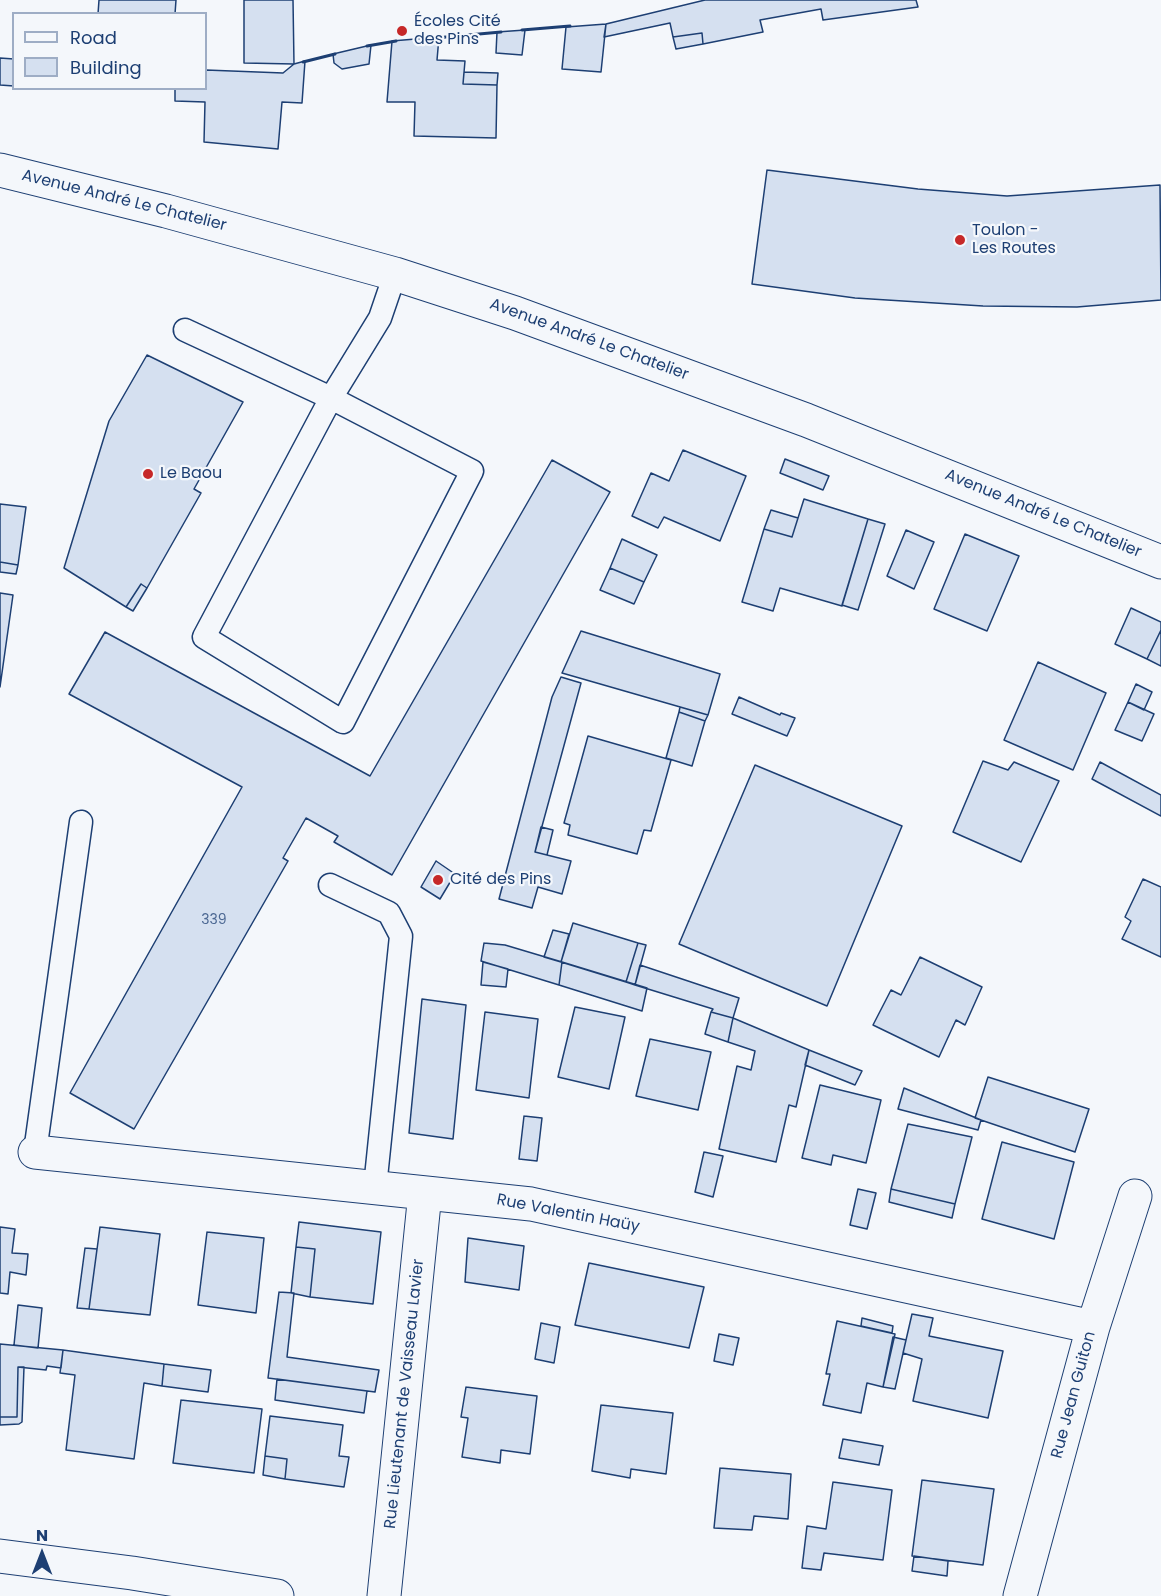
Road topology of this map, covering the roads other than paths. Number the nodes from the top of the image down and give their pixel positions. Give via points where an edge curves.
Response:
1 (0, 170) edge
2 (394, 274) junction
3 (185, 330) dead end
4 (332, 398) junction
5 (1161, 562) edge
6 (81, 822) dead end
7 (330, 885) dead end
8 (35, 1152) joint
9 (375, 1187) junction
10 (425, 1193) junction
11 (1135, 1196) dead end
12 (1092, 1327) junction
13 (0, 1556) edge
14 (278, 1596) edge
15 (384, 1596) edge
16 (1020, 1596) edge

1 - 2 street, Avenue André Le Chatelier
2 - 4 lane via 380,318
2 - 5 street, Avenue André Le Chatelier via 580,335 806,420
3 - 4 lane
4 - 4 lane via 204,637 343,722 472,471
6 - 8 lane
7 - 9 lane via 388,913 401,936
8 - 9 street, Rue Valentin Haüy
9 - 10 street, Rue Valentin Haüy
10 - 12 street, Rue Valentin Haüy via 531,1204
10 - 15 street, Rue Lieutenant de Vaisseau Lavier
11 - 12 street, Rue Jean Guiton
12 - 16 street, Rue Jean Guiton
13 - 14 street

